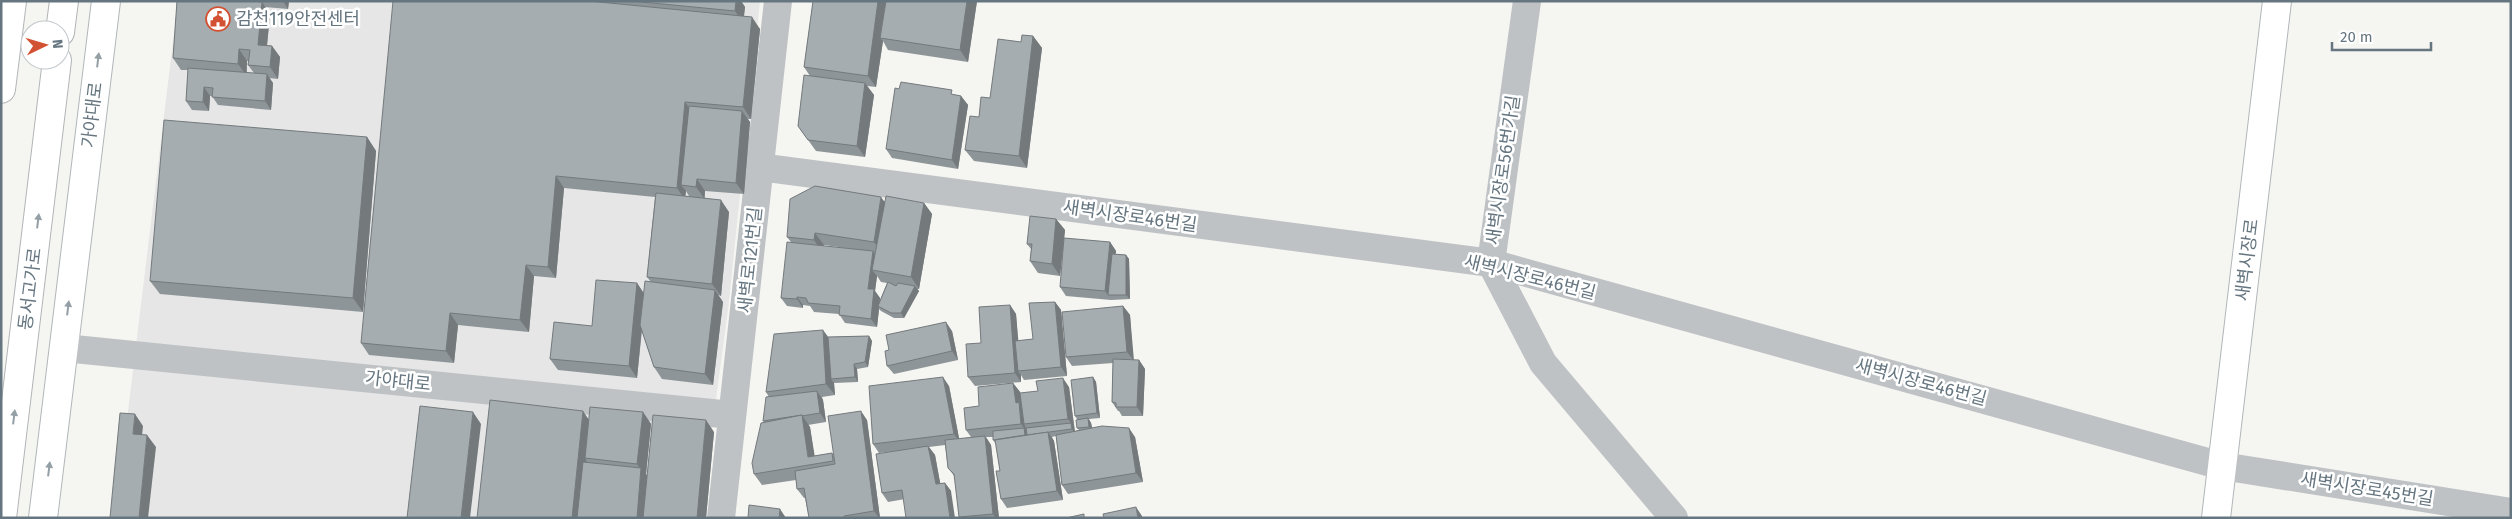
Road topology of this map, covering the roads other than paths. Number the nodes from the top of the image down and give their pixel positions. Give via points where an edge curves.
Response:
1 (12, 1) edge
2 (64, 1) edge
3 (106, 1) edge
4 (778, 1) edge
5 (1526, 1) edge
6 (2277, 1) edge
7 (62, 20) edge
8 (56, 70) edge
9 (1, 89) edge
10 (760, 167) junction
11 (1491, 263) junction
12 (64, 348) junction
13 (732, 415) junction
14 (2222, 466) junction
15 (2511, 512) edge
16 (2, 518) edge
17 (43, 518) edge
18 (721, 518) edge
19 (1674, 518) edge
20 (2216, 518) edge

1 - 9 main road
2 - 7 main road
12 -> 3 main road, 가야대로
4 - 10 street, 새벽로121번길
5 - 11 street, 새벽시장로56번가길
6 - 14 main road, 새벽시장로
16 -> 8 main road, 동서고가로
10 - 11 street, 새벽시장로46번길
10 - 13 street, 새벽로121번길
11 - 14 street, 새벽시장로46번길
11 - 19 street, 새벽시장로56번가길 via 1543,363
12 - 13 street, 가야대로
17 -> 12 main road, 가야대로
13 - 18 street, 새벽로121번길
14 - 15 street, 새벽시장로45번길
14 - 20 main road, 새벽시장로

